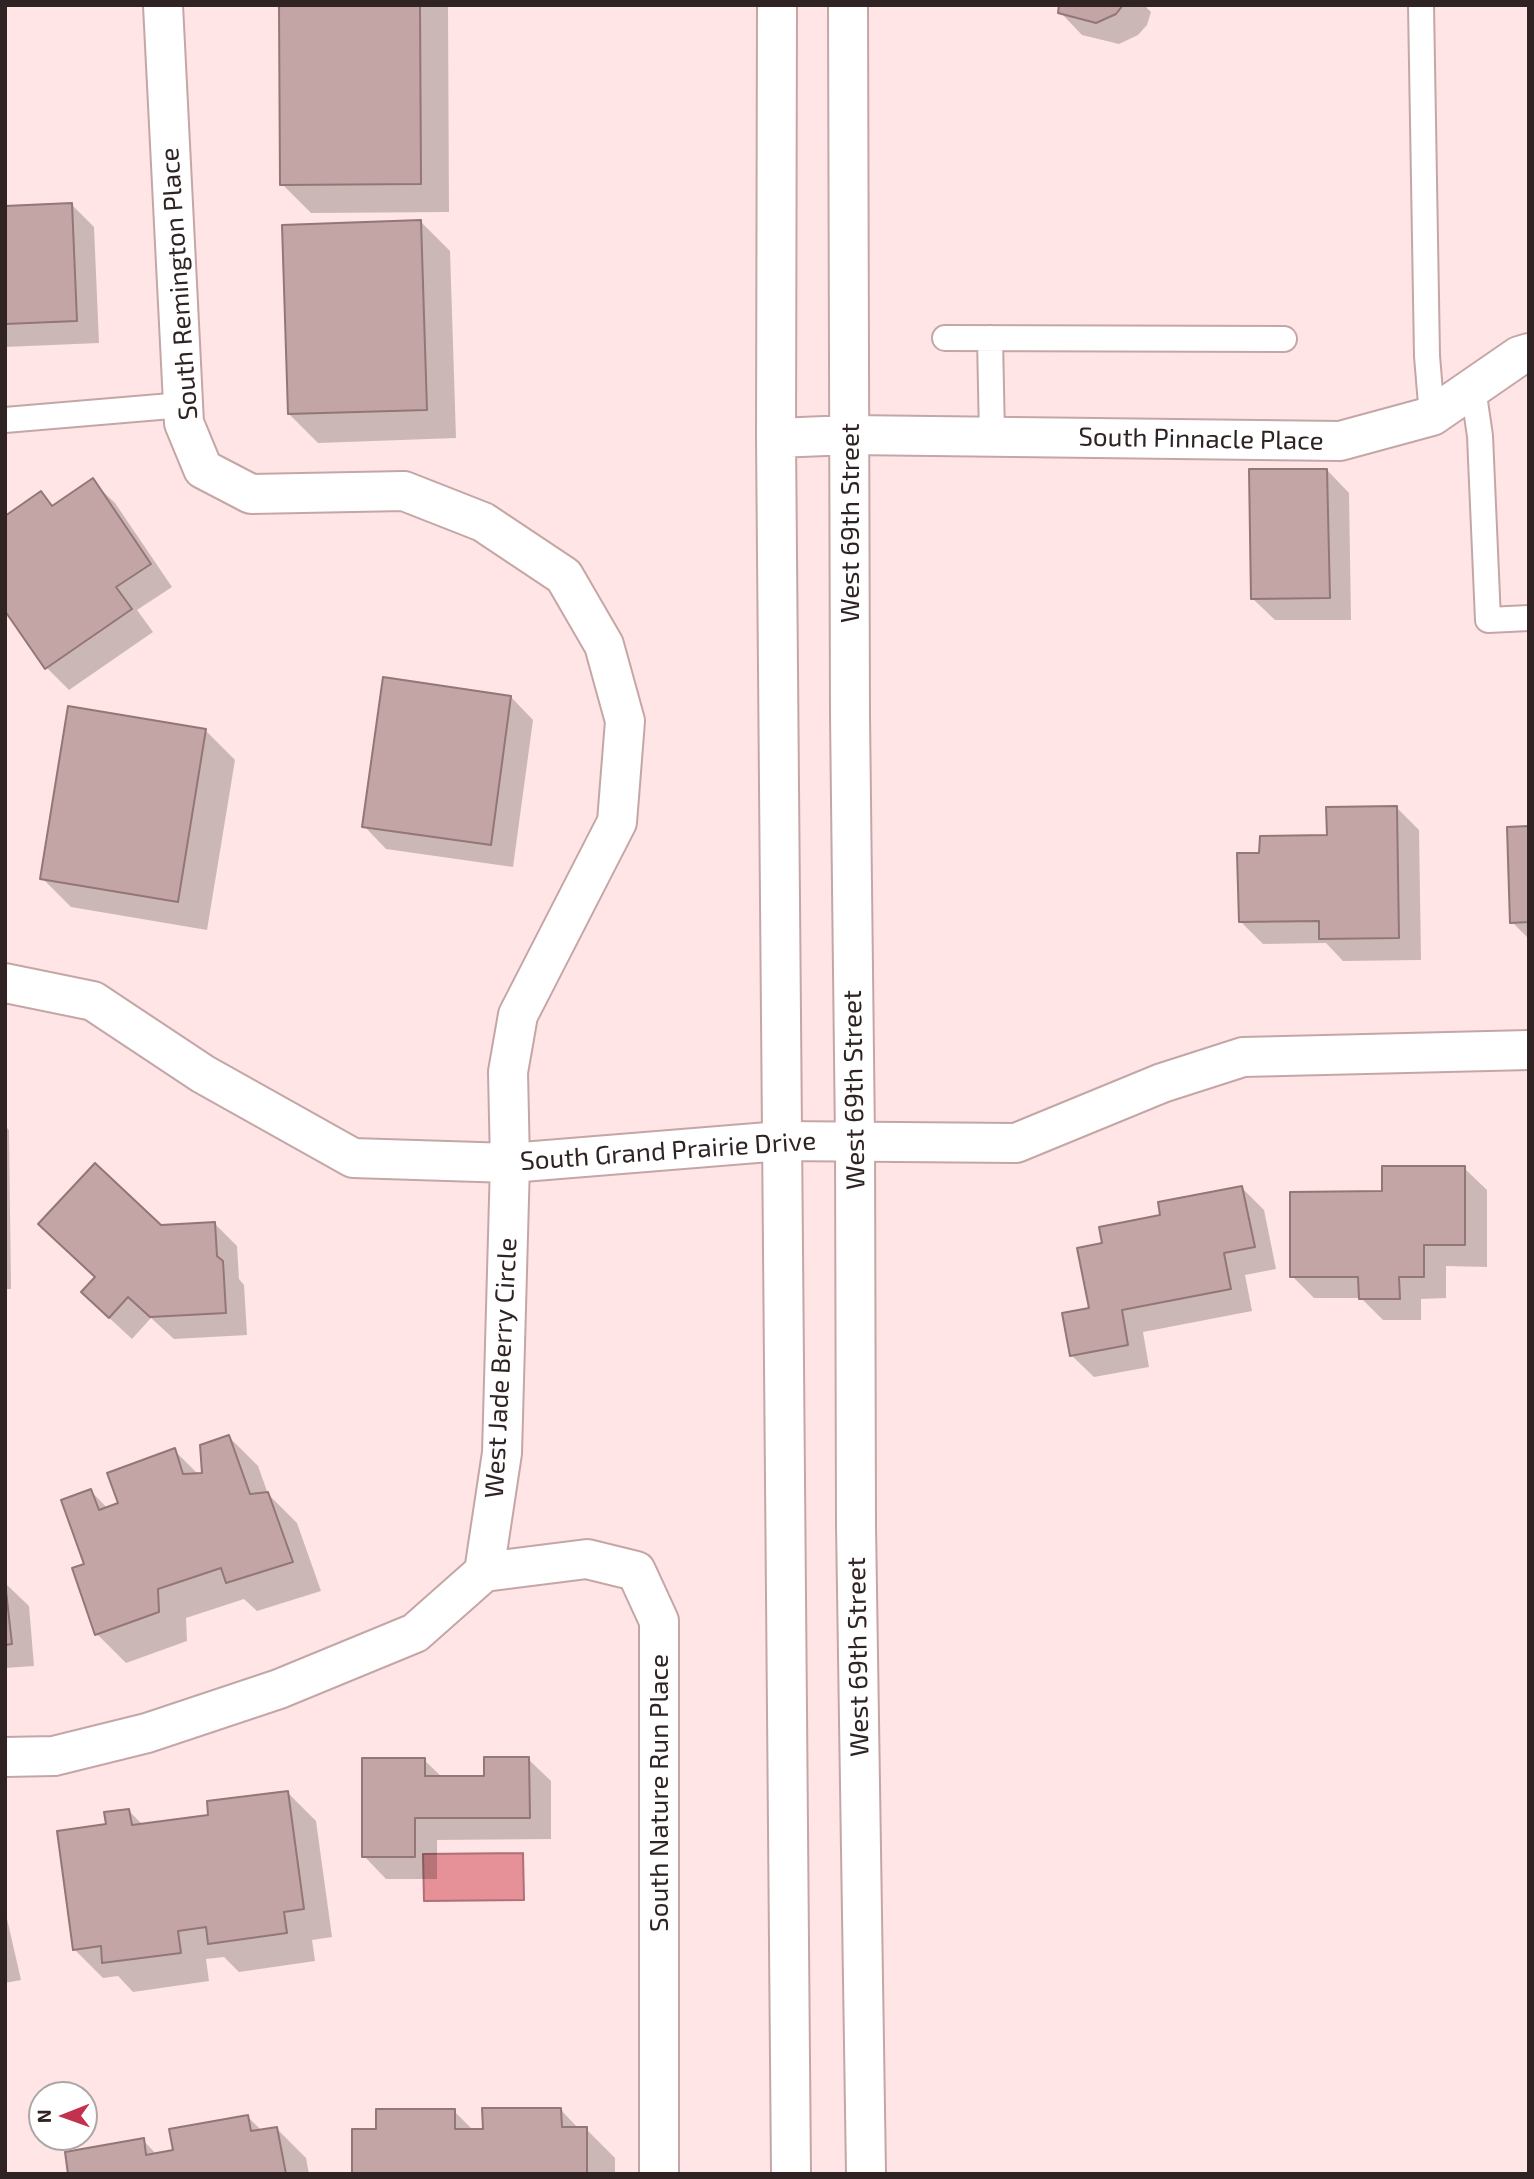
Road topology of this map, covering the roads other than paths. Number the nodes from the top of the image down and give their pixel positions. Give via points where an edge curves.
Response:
1 (163, 5) edge
2 (777, 5) edge
3 (848, 5) edge
4 (1421, 5) edge
5 (945, 338) dead end
6 (990, 338) junction
7 (1284, 339) dead end
8 (1529, 353) edge
9 (1473, 388) junction
10 (183, 405) junction
11 (1432, 416) junction
12 (5, 420) edge
13 (850, 435) junction
14 (776, 438) junction
15 (992, 438) junction
16 (1529, 618) edge
17 (5, 983) edge
18 (1529, 1050) edge
19 (855, 1140) junction
20 (781, 1141) junction
21 (510, 1163) junction
22 (484, 1572) junction
23 (5, 1757) edge
24 (659, 2174) edge
25 (791, 2174) edge
26 (866, 2174) edge

1 - 10 street, South Remington Place
2 - 14 street
3 - 13 street, West 69th Street
4 - 11 lane via 1426,330
5 - 6 lane
6 - 7 lane
6 - 15 lane
8 - 9 street, South Pinnacle Place
9 - 11 street, South Pinnacle Place
9 - 16 lane via 1480,436 1488,620
10 - 12 lane
10 - 21 street, South Remington Place via 184,423 203,469 251,494 404,491 483,522 564,576 604,645 625,721 617,822 518,1015 508,1072
11 - 15 street, South Pinnacle Place via 1339,441
13 - 14 street, South Pinnacle Place
13 - 15 street, South Pinnacle Place
13 - 19 street, West 69th Street
14 - 20 street
17 - 21 street, South Grand Prairie Drive via 93,1001 203,1074 353,1158
18 - 19 street, South Grand Prairie Drive via 1243,1057 1162,1083 1016,1143
19 - 20 street, South Grand Prairie Drive
19 - 26 street, West 69th Street
20 - 21 street, South Grand Prairie Drive
20 - 25 street
21 - 22 street, West Jade Berry Circle via 502,1453
22 - 23 street via 415,1633 279,1689 147,1733 54,1756
22 - 24 street, South Nature Run Place via 587,1559 636,1571 659,1621

